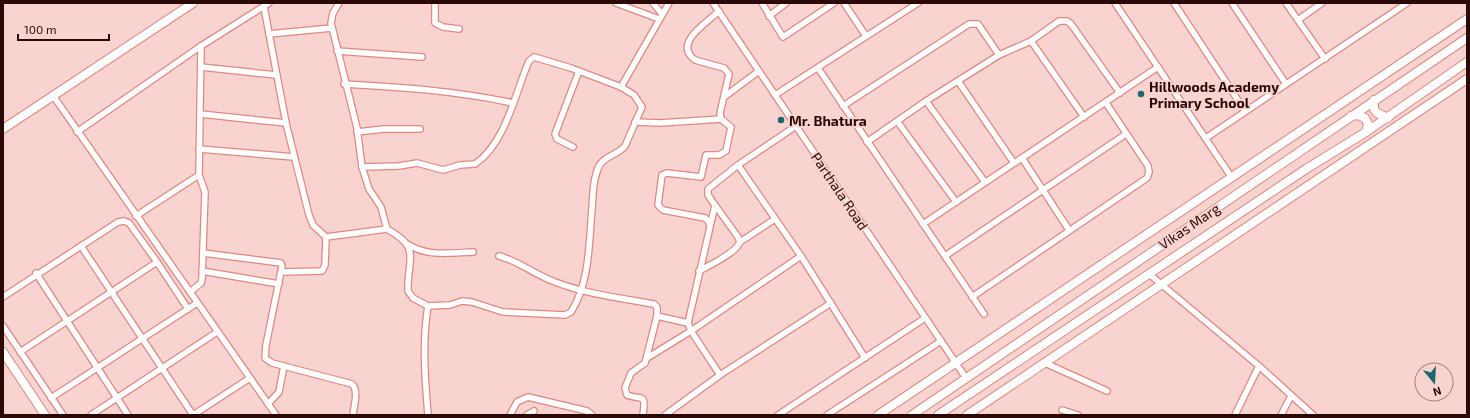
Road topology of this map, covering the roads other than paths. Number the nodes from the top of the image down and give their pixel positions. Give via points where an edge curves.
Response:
1 (193, 3) edge
2 (339, 3) edge
3 (435, 3) edge
4 (616, 3) edge
5 (653, 3) edge
6 (669, 3) edge
7 (713, 3) edge
8 (762, 3) edge
9 (786, 3) edge
10 (834, 3) edge
11 (844, 3) edge
12 (918, 3) edge
13 (1115, 3) edge
14 (1174, 3) edge
15 (1232, 3) edge
16 (1286, 3) edge
17 (1322, 3) edge
18 (1407, 3) edge
19 (266, 5) edge
20 (719, 11) junction
21 (769, 16) junction
22 (660, 17) junction
23 (1467, 19) edge
24 (1298, 20) junction
25 (332, 28) junction
26 (459, 29) dead end
27 (269, 34) junction
28 (866, 36) junction
29 (1467, 38) edge
30 (1030, 40) junction
31 (201, 46) junction
32 (337, 51) junction
33 (999, 55) junction
34 (422, 57) dead end
35 (1325, 59) junction
36 (1467, 62) edge
37 (201, 67) junction
38 (1158, 67) junction
39 (818, 68) junction
40 (759, 70) junction
41 (578, 71) junction
42 (276, 75) junction
43 (1467, 79) edge
44 (958, 81) junction
45 (344, 84) junction
46 (1286, 84) junction
47 (621, 87) junction
48 (1120, 93) junction
49 (775, 95) junction
50 (54, 97) junction
51 (724, 97) junction
52 (1374, 100) junction
53 (926, 101) junction
54 (513, 103) junction
55 (1106, 103) junction
56 (843, 106) junction
57 (1245, 111) junction
58 (200, 114) junction
59 (1351, 116) junction
60 (1084, 117) junction
61 (1388, 118) junction
62 (721, 119) junction
63 (897, 121) junction
64 (635, 122) junction
65 (286, 123) junction
66 (796, 126) junction
67 (3, 129) edge
68 (420, 129) dead end
69 (77, 132) junction
70 (357, 132) junction
71 (1366, 132) junction
72 (1126, 134) junction
73 (1206, 138) junction
74 (867, 142) junction
75 (572, 148) dead end
76 (199, 149) junction
77 (294, 156) junction
78 (1022, 158) junction
79 (1014, 163) junction
80 (738, 165) junction
81 (362, 167) junction
82 (199, 175) junction
83 (701, 177) junction
84 (1232, 178) junction
85 (985, 182) junction
86 (708, 188) junction
87 (1043, 190) junction
88 (956, 202) junction
89 (715, 206) junction
90 (136, 216) junction
91 (775, 219) junction
92 (923, 224) junction
93 (710, 227) junction
94 (387, 230) junction
95 (1069, 230) junction
96 (326, 237) junction
97 (740, 242) junction
98 (407, 244) junction
99 (81, 246) junction
100 (473, 252) dead end
101 (203, 253) junction
102 (499, 256) dead end
103 (801, 256) junction
104 (945, 256) junction
105 (157, 262) junction
106 (202, 271) junction
107 (699, 271) junction
108 (281, 272) junction
109 (36, 273) junction
110 (1149, 274) junction
111 (279, 284) junction
112 (1161, 285) junction
113 (581, 291) junction
114 (111, 292) junction
115 (190, 292) junction
116 (3, 297) edge
117 (972, 297) junction
118 (197, 303) junction
119 (831, 303) junction
120 (428, 306) junction
121 (188, 309) junction
122 (984, 314) dead end
123 (657, 316) junction
124 (925, 318) junction
125 (67, 321) junction
126 (688, 323) junction
127 (3, 326) edge
128 (691, 331) junction
129 (217, 332) junction
130 (142, 339) junction
131 (941, 341) junction
132 (3, 352) edge
133 (20, 352) junction
134 (647, 358) junction
135 (865, 358) junction
136 (956, 362) junction
137 (1045, 363) junction
138 (284, 366) junction
139 (1259, 366) junction
140 (97, 368) junction
141 (163, 369) junction
142 (720, 375) junction
143 (250, 378) junction
144 (966, 378) junction
145 (1107, 392) dead end
146 (1291, 396) junction
147 (52, 398) junction
148 (117, 398) junction
149 (268, 404) junction
150 (1062, 410) dead end
151 (534, 411) dead end
152 (671, 413) edge
153 (45, 415) edge
154 (63, 415) edge
155 (91, 415) edge
156 (128, 415) edge
157 (276, 415) edge
158 (353, 415) edge
159 (428, 415) edge
160 (510, 415) edge
161 (527, 415) edge
162 (592, 415) edge
163 (643, 415) edge
164 (665, 415) edge
165 (778, 415) edge
166 (827, 415) edge
167 (878, 415) edge
168 (912, 415) edge
169 (938, 415) edge
170 (967, 415) edge
171 (1078, 415) edge
172 (1235, 415) edge
173 (1281, 415) edge
174 (1313, 415) edge

1 - 50 street
2 - 25 street via 333,13
3 - 26 street via 436,23 443,27
4 - 22 street
5 - 22 street
6 - 22 street
7 - 20 street, Parthala Road
8 - 21 street
9 - 21 street
10 - 21 street via 783,37
11 - 28 street
12 - 28 street
13 - 38 street
14 - 57 street
15 - 46 street
16 - 24 street
17 - 24 street
18 - 35 street
19 - 27 street
19 - 31 street
20 - 40 street, Parthala Road
20 - 51 street via 690,38 688,51 695,60 728,70
22 - 47 street
23 - 84 street
24 - 35 street
25 - 27 street
25 - 32 street
27 - 42 street
28 - 39 street
29 - 52 street, Vikas Marg
30 - 33 street
30 - 48 street via 1058,21 1067,21
30 - 60 street
31 - 37 street
31 - 69 street
32 - 34 street
32 - 45 street
33 - 44 street
33 - 56 street via 978,24 969,24
35 - 46 street
36 - 61 street, Vikas Marg
37 - 42 street
37 - 58 street
38 - 48 street
38 - 73 street
39 - 49 street
39 - 56 street
40 - 49 street, Parthala Road
40 - 51 street
41 - 47 street
41 - 54 street via 540,58 530,58
41 - 75 street via 555,134 557,139
42 - 65 street
43 - 112 street
44 - 53 street
44 - 79 street
45 - 54 street via 463,93
45 - 70 street
46 - 57 street
47 - 64 street via 634,95 642,107
48 - 55 street
49 - 66 street, Parthala Road
50 - 67 street
50 - 69 street
51 - 62 street
52 - 59 street, Vikas Marg
52 - 61 street via 1374,109 1377,113
53 - 63 street
53 - 85 street
54 - 81 street via 505,127 476,164 443,170 417,163
55 - 60 street
55 - 72 street
56 - 74 street
57 - 73 street
58 - 65 street
58 - 76 street
59 - 71 street via 1365,118 1368,124
59 - 144 street, Vikas Marg
60 - 78 street
61 - 71 street, Vikas Marg
62 - 64 street
62 - 83 street via 731,127 726,151 720,155 706,155
63 - 74 street
63 - 88 street
64 - 113 street via 621,151 601,162 598,167 588,256
65 - 77 street
66 - 80 street
66 - 124 street, Parthala Road
68 - 70 street
69 - 90 street
70 - 81 street
71 - 110 street, Vikas Marg
72 - 87 street
72 - 95 street via 1148,166 1150,172 1147,178
73 - 84 street
74 - 92 street
76 - 77 street
76 - 82 street
77 - 96 street via 310,220
78 - 79 street
78 - 87 street
79 - 85 street
80 - 86 street
80 - 91 street
81 - 94 street via 369,189 381,207
82 - 90 street
82 - 101 street via 205,192
83 - 86 street
83 - 93 street via 667,173 662,175 658,205 663,210 705,218
84 - 136 street
85 - 88 street
86 - 89 street via 708,195
87 - 95 street
87 - 104 street
88 - 92 street
89 - 93 street
89 - 97 street
90 - 115 street
91 - 97 street
91 - 103 street
92 - 104 street
93 - 107 street
94 - 96 street
94 - 98 street via 398,235
95 - 117 street
96 - 108 street via 325,265 322,271
97 - 107 street via 735,249
98 - 100 street via 426,253
98 - 120 street via 411,252 408,291 413,298
99 - 105 street via 118,222 124,221 129,223
99 - 109 street
99 - 114 street
101 - 106 street
101 - 108 street via 276,261 281,263
102 - 113 street via 512,260 544,278
103 - 119 street
103 - 128 street
104 - 117 street
105 - 114 street
105 - 121 street
106 - 111 street
106 - 115 street via 200,283
107 - 126 street
108 - 111 street
109 - 116 street
109 - 125 street
110 - 112 street
110 - 169 street, Vikas Marg
111 - 138 street via 264,354 268,361
112 - 137 street
112 - 139 street
113 - 120 street via 571,312 564,315 503,312 462,301 450,305
113 - 123 street via 654,304 658,310
114 - 125 street
114 - 130 street
115 - 118 street
117 - 122 street
118 - 121 street
118 - 129 street
119 - 135 street
119 - 142 street
120 - 159 street via 424,351
121 - 130 street
123 - 126 street
123 - 134 street
124 - 131 street, Parthala Road
124 - 135 street
125 - 133 street
125 - 140 street
126 - 128 street
127 - 133 street
128 - 134 street
128 - 142 street
129 - 141 street
129 - 143 street
130 - 140 street
130 - 141 street
131 - 136 street, Parthala Road
131 - 166 street
132 - 153 street
133 - 147 street
134 - 163 street via 642,366 631,372 625,388 627,395 643,399
135 - 165 street
136 - 144 street, Parthala Road
136 - 167 street
137 - 145 street
137 - 170 street
138 - 149 street via 279,392
138 - 158 street via 352,384 356,392
139 - 146 street
139 - 172 street
140 - 147 street
140 - 148 street
141 - 143 street via 194,415
141 - 148 street
142 - 152 street
143 - 149 street
144 - 168 street, Vikas Marg
146 - 173 street
146 - 174 street
147 - 154 street
148 - 155 street
148 - 156 street
149 - 157 street
150 - 171 street
151 - 161 street
152 - 164 street
160 - 162 street via 516,402 528,398 587,411

